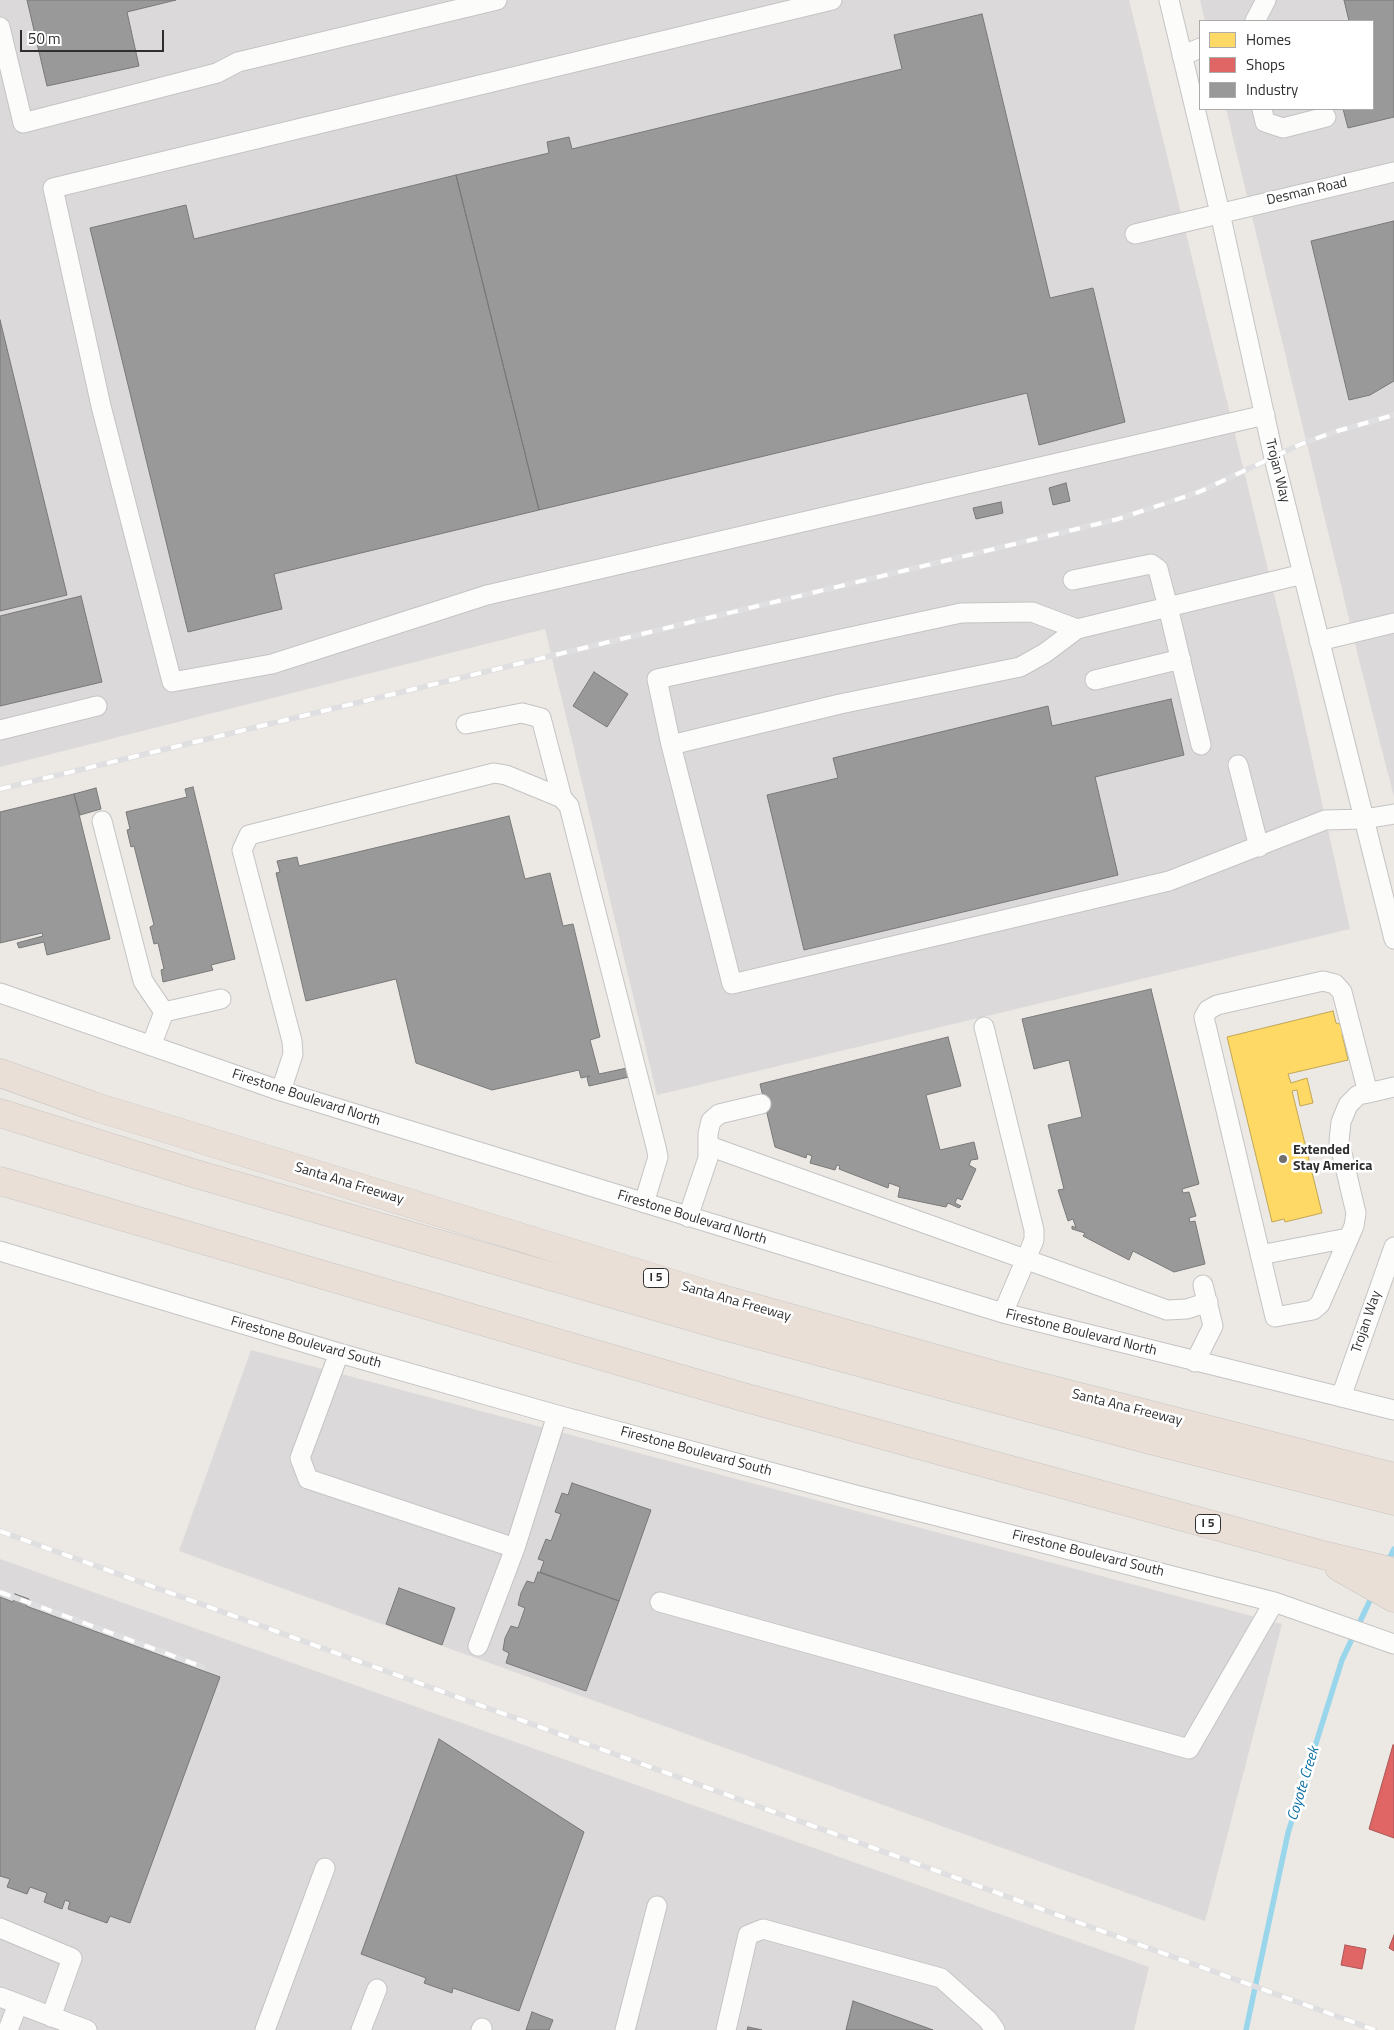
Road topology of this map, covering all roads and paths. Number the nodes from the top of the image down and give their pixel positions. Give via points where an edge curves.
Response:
1 (497, 0) edge
2 (832, 0) edge
3 (1168, 0) edge
4 (1266, 0) edge
5 (1256, 20) edge
6 (0, 27) edge
7 (1199, 48) edge
8 (1182, 56) junction
9 (1262, 110) edge
10 (1326, 118) dead end
11 (1394, 172) edge
12 (1220, 213) junction
13 (1134, 234) dead end
14 (1265, 416) junction
15 (1303, 574) junction
16 (1073, 580) dead end
17 (1168, 607) junction
18 (1394, 623) edge
19 (1077, 629) junction
20 (1319, 640) junction
21 (1181, 659) junction
22 (1095, 680) dead end
23 (97, 706) dead end
24 (466, 724) dead end
25 (0, 730) edge
26 (671, 745) junction
27 (1201, 745) dead end
28 (1238, 765) dead end
29 (562, 798) junction
30 (1394, 814) edge
31 (1364, 818) junction
32 (102, 821) dead end
33 (1259, 846) junction
34 (1394, 939) edge
35 (0, 993) edge
36 (221, 999) dead end
37 (164, 1012) junction
38 (984, 1027) dead end
39 (151, 1046) junction
40 (0, 1074) edge
41 (1394, 1087) edge
42 (281, 1091) junction
43 (1368, 1093) junction
44 (761, 1104) dead end
45 (0, 1113) edge
46 (709, 1146) junction
47 (0, 1181) edge
48 (644, 1203) junction
49 (688, 1216) junction
50 (1348, 1238) junction
51 (1394, 1248) edge
52 (0, 1251) edge
53 (1260, 1255) junction
54 (1025, 1259) junction
55 (1003, 1313) junction
56 (339, 1353) junction
57 (1196, 1362) junction
58 (1341, 1397) junction
59 (1394, 1410) edge
60 (557, 1415) junction
61 (1315, 1468) junction
62 (1394, 1477) edge
63 (1394, 1501) edge
64 (515, 1548) junction
65 (1319, 1554) junction
66 (1394, 1572) edge
67 (1394, 1598) edge
68 (660, 1602) dead end
69 (1274, 1602) junction
70 (1388, 1641) edge
71 (478, 1646) dead end
72 (325, 1868) dead end
73 (657, 1906) dead end
74 (0, 1928) edge
75 (377, 1988) dead end
76 (9, 2000) edge
77 (51, 2017) junction
78 (8, 2030) edge
79 (87, 2030) edge
80 (265, 2030) edge
81 (361, 2030) edge
82 (625, 2030) edge
83 (726, 2030) edge
84 (995, 2030) edge

1 - 6 street via 238,62 217,73 23,124
2 - 14 street via 53,188 101,406 172,682 272,664 487,595
3 - 8 street, Trojan Way
4 - 5 street
7 - 8 street
8 - 12 street, Trojan Way
9 - 10 street via 1265,122 1283,128
11 - 12 street, Desman Road
12 - 13 street, Desman Road
12 - 14 street, Trojan Way
14 - 15 street, Trojan Way
15 - 17 street
15 - 20 street, Trojan Way
16 - 17 street via 1151,564 1158,568
17 - 19 street
17 - 21 street
18 - 20 street
19 - 26 street via 1020,667 840,704
19 - 26 street via 1032,612 961,613 657,679
20 - 31 street, Trojan Way
21 - 22 street
21 - 27 street
23 - 25 street
24 - 29 street via 522,713 541,718
26 - 33 street via 732,984 1169,881
28 - 33 street
29 - 42 street via 494,773 249,835 242,850 292,1041 293,1054
29 - 48 street via 569,806 656,1147 658,1157
30 - 31 street
31 - 33 street via 1326,820
31 - 34 street, Trojan Way
32 - 37 street via 143,981
35 - 39 street, Firestone Boulevard North
36 - 37 street
37 - 39 street
38 - 54 street via 1034,1230 1034,1240
39 - 42 street, Firestone Boulevard North
40 - 61 highway, Santa Ana Freeway / I 5 via 93,1106 715,1296
41 - 43 street
42 - 48 street, Firestone Boulevard North
43 - 50 street via 1358,1095 1348,1104 1341,1122 1339,1141 1356,1213
43 - 53 street via 1342,992 1335,984 1323,981 1217,1005 1208,1010 1204,1018
44 - 46 street via 719,1114 711,1121
45 - 61 highway via 724,1326
46 - 49 street
46 - 54 street
47 - 65 highway, I 5 via 743,1397
48 - 49 street, Firestone Boulevard North
49 - 55 street, Firestone Boulevard North
50 - 53 street
50 - 53 street via 1320,1304 1313,1310 1299,1313 1275,1317
51 - 58 street, Trojan Way
52 - 56 street, Firestone Boulevard South
54 - 55 street
54 - 57 street via 1167,1310 1187,1309 1205,1294 1214,1326
55 - 57 street, Firestone Boulevard North
56 - 60 street, Firestone Boulevard South
56 - 64 street via 300,1458 308,1479
57 - 58 street, Firestone Boulevard North
58 - 59 street, Firestone Boulevard North
60 - 64 street
60 - 69 street, Firestone Boulevard South
61 - 62 highway, Santa Ana Freeway / I 5
61 - 63 highway
64 - 71 street
65 - 66 highway, I 5
65 - 67 highway
68 - 69 street via 1189,1749
69 - 70 street, Firestone Boulevard South
72 - 80 street
73 - 82 street
74 - 77 street via 72,1958
75 - 81 street
76 - 77 street
76 - 78 street
77 - 79 street
83 - 84 street via 748,1935 764,1929 940,1978

